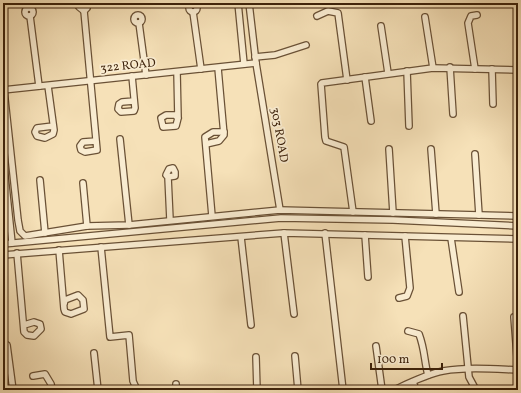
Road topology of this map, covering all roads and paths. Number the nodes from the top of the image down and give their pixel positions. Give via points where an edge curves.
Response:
1 (82, 3) edge
2 (86, 3) edge
3 (238, 3) edge
4 (249, 3) edge
5 (84, 11) junction
6 (193, 12) dead end
7 (477, 15) dead end
8 (30, 16) dead end
9 (317, 16) dead end
10 (425, 17) dead end
11 (139, 23) dead end
12 (381, 26) dead end
13 (306, 45) dead end
14 (256, 60) junction
15 (244, 64) junction
16 (450, 67) junction
17 (218, 68) junction
18 (433, 68) junction
19 (201, 69) junction
20 (475, 69) junction
21 (492, 69) junction
22 (518, 70) edge
23 (407, 71) junction
24 (177, 72) junction
25 (388, 73) junction
26 (146, 75) junction
27 (132, 76) junction
28 (366, 77) junction
29 (348, 80) junction
30 (91, 82) junction
31 (39, 86) junction
32 (48, 86) junction
33 (4, 90) edge
34 (134, 102) dead end
35 (493, 104) dead end
36 (453, 114) dead end
37 (178, 118) dead end
38 (371, 121) dead end
39 (53, 126) dead end
40 (409, 126) dead end
41 (224, 132) junction
42 (120, 139) dead end
43 (96, 141) dead end
44 (206, 144) junction
45 (389, 149) dead end
46 (431, 149) dead end
47 (475, 154) dead end
48 (3, 157) edge
49 (168, 177) dead end
50 (40, 180) dead end
51 (83, 183) dead end
52 (280, 210) junction
53 (353, 212) junction
54 (393, 213) junction
55 (436, 214) junction
56 (479, 215) junction
57 (212, 216) junction
58 (518, 216) edge
59 (170, 220) junction
60 (129, 225) junction
61 (87, 226) junction
62 (518, 226) edge
63 (48, 232) junction
64 (284, 233) junction
65 (325, 233) junction
66 (365, 235) junction
67 (405, 236) junction
68 (241, 237) junction
69 (451, 238) junction
70 (518, 239) edge
71 (52, 240) junction
72 (12, 243) junction
73 (3, 244) edge
74 (101, 247) junction
75 (59, 250) junction
76 (17, 253) junction
77 (3, 255) edge
78 (368, 277) dead end
79 (459, 292) dead end
80 (398, 298) dead end
81 (64, 304) dead end
82 (294, 314) dead end
83 (463, 316) dead end
84 (514, 317) dead end
85 (24, 325) dead end
86 (251, 325) dead end
87 (408, 331) dead end
88 (3, 344) edge
89 (376, 346) dead end
90 (94, 354) dead end
91 (6, 355) edge
92 (295, 356) dead end
93 (256, 358) dead end
94 (468, 369) junction
95 (518, 370) edge
96 (428, 375) junction
97 (33, 376) dead end
98 (413, 382) junction
99 (13, 390) edge
100 (52, 390) edge
101 (98, 390) edge
102 (137, 390) edge
103 (257, 390) edge
104 (298, 390) edge
105 (343, 390) edge
106 (382, 390) edge
107 (394, 390) edge
108 (416, 390) edge
109 (476, 390) edge

1 - 5 street via 80,7
2 - 5 street via 88,8
3 - 15 street
4 - 14 street, 303 ROAD
5 - 30 street
6 - 19 street
7 - 20 street via 471,16 468,23
8 - 31 street
9 - 29 street via 328,10 338,13
10 - 18 street
11 - 26 street
12 - 25 street
13 - 14 street, 322 ROAD
14 - 15 street, 322 ROAD
14 - 52 street, 303 ROAD
15 - 17 street, 322 ROAD
16 - 18 street
16 - 20 street
16 - 36 street
17 - 19 street, 322 ROAD
17 - 41 street
18 - 23 street
19 - 24 street, 322 ROAD
20 - 21 street
21 - 22 street
21 - 35 street
23 - 25 street
23 - 40 street
24 - 26 street, 322 ROAD
24 - 37 street
25 - 28 street
26 - 27 street, 322 ROAD
27 - 30 street, 322 ROAD
27 - 34 street
28 - 29 street
28 - 38 street
29 - 53 street via 321,84 325,138 326,141 344,147
30 - 32 street, 322 ROAD
30 - 43 street
31 - 32 street, 322 ROAD
31 - 33 street, 322 ROAD
32 - 39 street
33 - 63 street via 20,231 24,236
41 - 44 street via 219,141
41 - 44 street via 218,130 209,133 206,135
42 - 60 street
44 - 57 street
45 - 54 street
46 - 55 street
47 - 56 street
48 - 72 street
49 - 59 street
50 - 63 street
51 - 61 street
52 - 53 street
52 - 57 street
53 - 54 street
54 - 55 street
55 - 56 street
56 - 58 street
57 - 59 street
59 - 60 street
60 - 61 street
61 - 63 street
62 - 71 street via 281,218
63 - 71 street
64 - 65 street
64 - 68 street
64 - 82 street
65 - 66 street
65 - 105 street
66 - 67 street
66 - 78 street
67 - 69 street
67 - 80 street via 410,288 407,296
68 - 74 street
68 - 86 street
69 - 70 street
69 - 79 street
71 - 72 street
72 - 73 street
74 - 75 street
74 - 102 street via 110,337 129,335 133,381
75 - 76 street
75 - 81 street
76 - 77 street
76 - 85 street
83 - 94 street
84 - 95 street
87 - 96 street via 419,334 425,348
88 - 91 street via 7,345
89 - 106 street
90 - 101 street
91 - 99 street
92 - 104 street
93 - 103 street
94 - 95 street
94 - 96 street
94 - 109 street
96 - 98 street
97 - 100 street via 46,374
98 - 107 street
98 - 108 street

